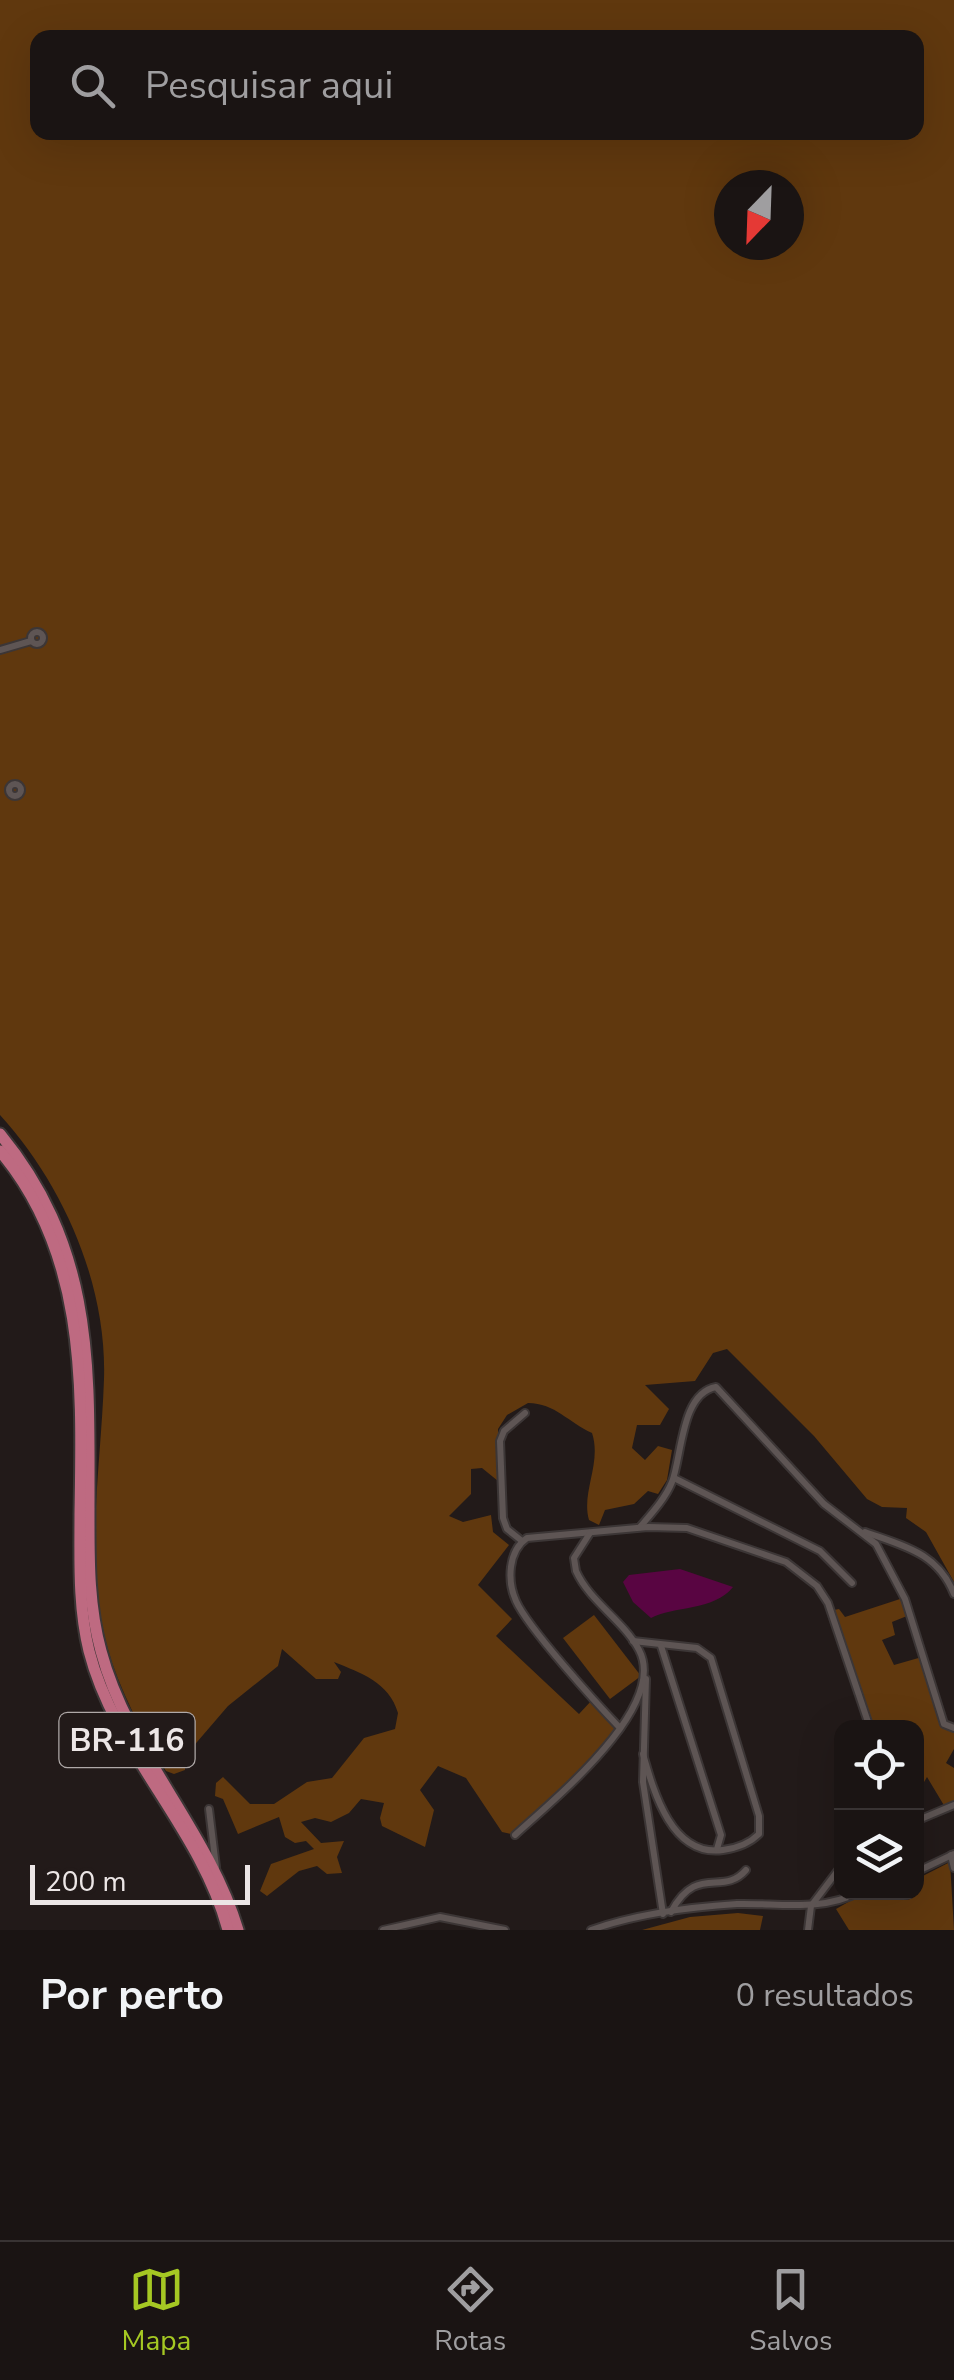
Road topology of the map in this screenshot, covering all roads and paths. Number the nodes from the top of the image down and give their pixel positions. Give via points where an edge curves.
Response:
1 (31, 641) dead end
2 (0, 650) edge
3 (0, 1134) edge
4 (0, 1151) edge
5 (525, 1413) dead end
6 (674, 1478) junction
7 (84, 1482) junction
8 (640, 1528) junction
9 (855, 1528) junction
10 (591, 1532) junction
11 (84, 1534) junction
12 (522, 1541) junction
13 (852, 1583) dead end
14 (954, 1594) edge
15 (633, 1642) junction
16 (661, 1646) junction
17 (646, 1673) junction
18 (868, 1720) edge
19 (620, 1728) junction
20 (954, 1728) edge
21 (643, 1754) junction
22 (954, 1805) edge
23 (209, 1809) dead end
24 (924, 1818) edge
25 (515, 1835) dead end
26 (720, 1850) junction
27 (952, 1854) edge
28 (924, 1868) edge
29 (954, 1868) edge
30 (746, 1870) dead end
31 (216, 1873) junction
32 (834, 1876) edge
33 (842, 1900) edge
34 (811, 1906) junction
35 (667, 1914) junction
36 (472, 1920) junction
37 (228, 1930) edge
38 (238, 1930) edge
39 (383, 1930) edge
40 (476, 1930) edge
41 (505, 1930) edge
42 (592, 1930) edge
43 (808, 1930) edge

1 - 2 street
3 - 7 highway, BR-116 via 49,1205 79,1289 87,1333
4 - 7 highway, BR-116 via 39,1209 70,1294
5 - 12 street via 504,1430 499,1446 502,1518
6 - 8 street
6 - 9 street via 689,1417 712,1386
6 - 13 street via 820,1551
7 - 11 highway, BR-116
8 - 10 street
8 - 18 street via 706,1532 802,1572 838,1624
9 - 14 street via 927,1556
9 - 20 street via 889,1564 944,1724
10 - 12 street
10 - 15 street via 574,1558 576,1572
11 - 31 highway, BR-116 via 110,1680
11 - 37 highway, BR-116 via 81,1604 98,1680 200,1861
12 - 19 street via 511,1565 519,1606
15 - 16 street
15 - 17 street
16 - 26 street via 721,1835
16 - 26 street via 696,1648 711,1658 760,1824 756,1838
17 - 19 street
17 - 21 street
19 - 25 street
21 - 26 street via 670,1822 691,1844
21 - 35 street
22 - 24 street
23 - 31 street
27 - 28 street
27 - 29 street
30 - 35 street via 735,1880 698,1883
31 - 38 highway, BR-116
32 - 34 street
33 - 34 street
34 - 35 street via 736,1904
34 - 43 street
35 - 42 street
36 - 39 street via 422,1919
36 - 40 street
36 - 41 street

